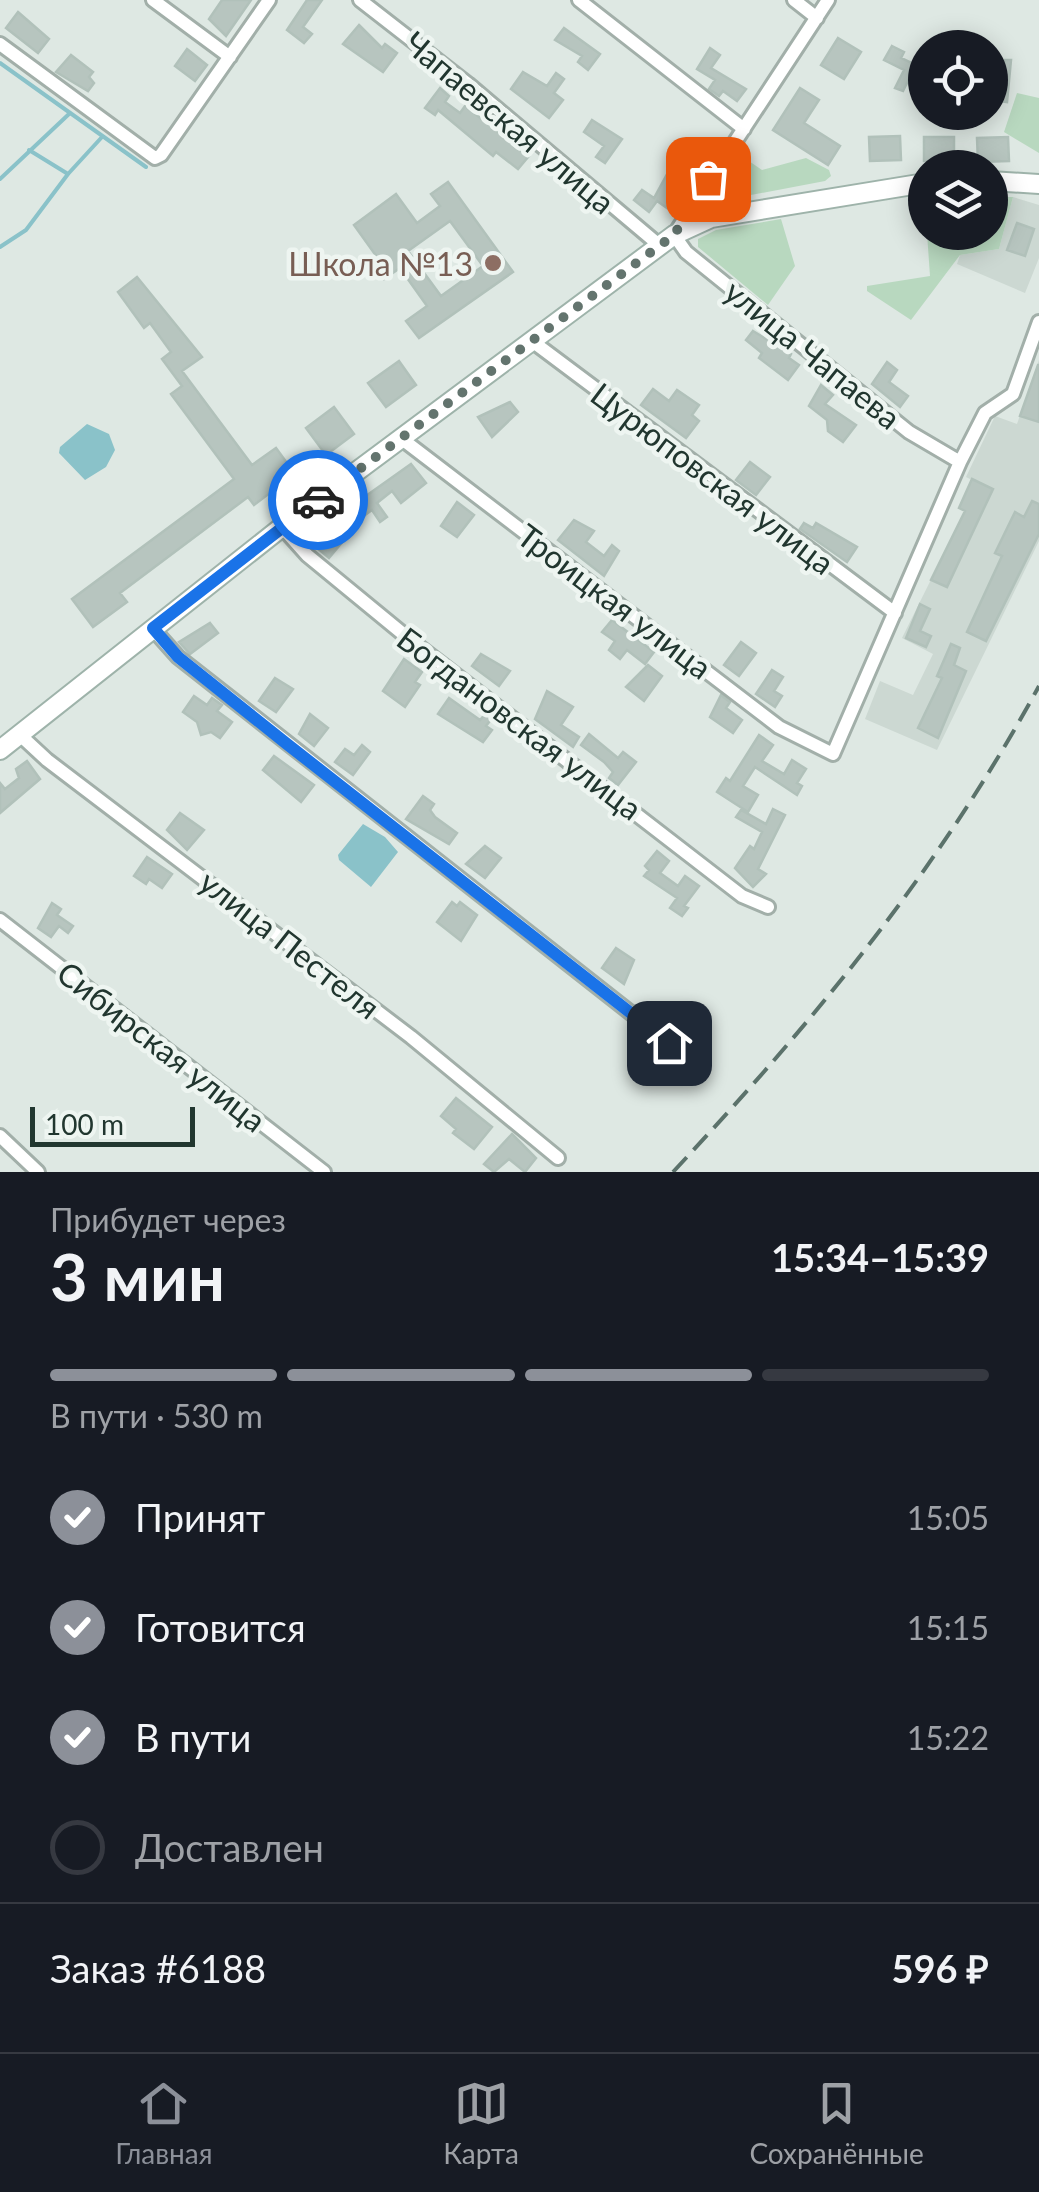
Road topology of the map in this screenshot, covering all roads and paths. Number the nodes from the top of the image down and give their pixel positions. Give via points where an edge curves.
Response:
1 (153, 0) edge
2 (269, 0) edge
3 (360, 0) edge
4 (579, 0) edge
5 (794, 0) edge
6 (828, 0) edge
7 (817, 18) junction
8 (0, 44) edge
9 (230, 57) junction
10 (744, 129) junction
11 (1008, 182) edge
12 (1039, 184) edge
13 (908, 187) edge
14 (666, 240) junction
15 (1039, 322) edge
16 (532, 341) junction
17 (402, 439) junction
18 (960, 462) junction
19 (282, 527) junction
20 (895, 613) junction
21 (153, 628) junction
22 (19, 734) junction
23 (0, 750) edge
24 (768, 907) dead end
25 (0, 920) edge
26 (669, 1043) dead end
27 (0, 1136) edge
28 (558, 1158) dead end
29 (38, 1172) edge
30 (324, 1172) edge

1 - 9 street
2 - 9 street
3 - 14 street, Чапаевская улица
4 - 10 street
5 - 7 street
6 - 7 street
7 - 10 street
8 - 9 street via 149,157 161,156
10 - 14 street
11 - 12 main road
13 - 14 main road via 711,218
14 - 16 main road
14 - 18 street, улица Чапаева via 909,432
15 - 18 street via 1013,394 985,413
16 - 17 main road
16 - 20 street, Цурюповская улица
17 - 19 main road
17 - 20 street, Троицкая улица via 769,719 833,754
18 - 20 street
19 - 21 main road
19 - 24 street, Богдановская улица via 408,638 742,896
21 - 22 main road
21 - 26 street via 208,681
22 - 23 main road
22 - 28 street, улица Пестеля
25 - 30 street, Сибирская улица
27 - 29 street

